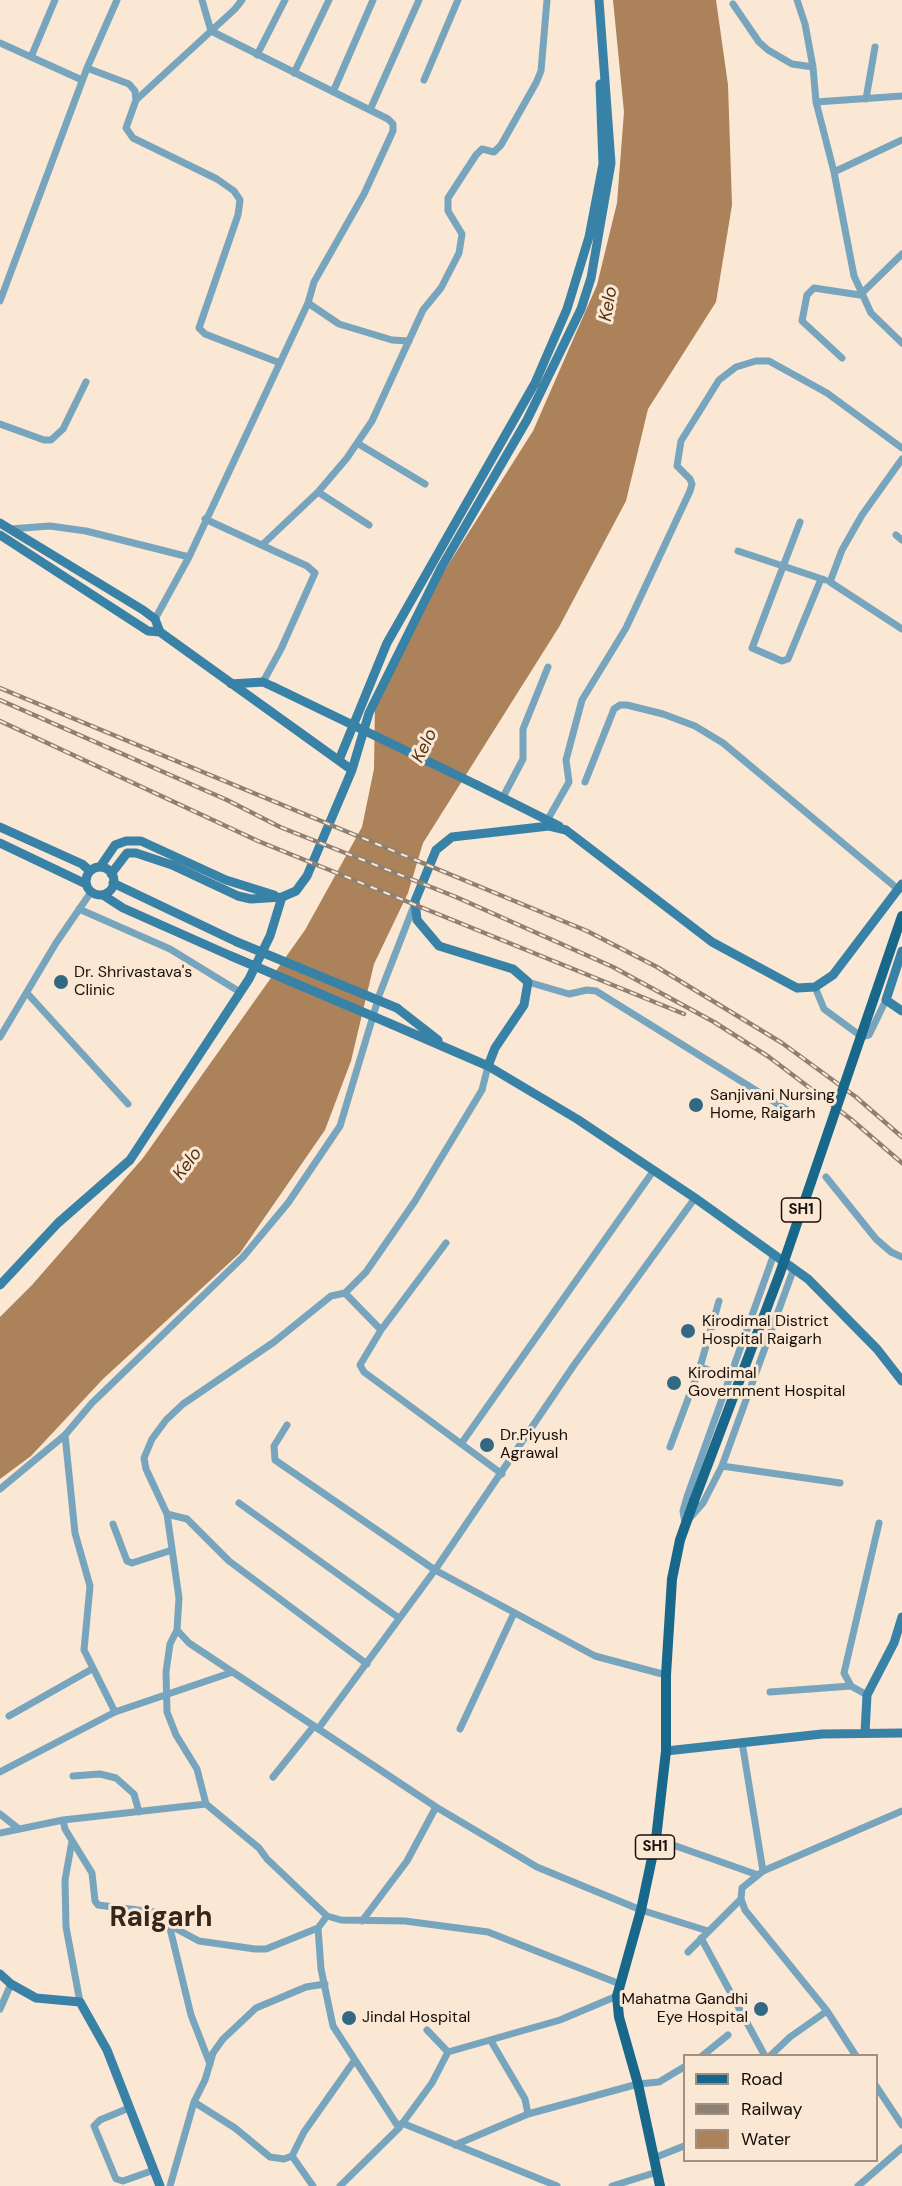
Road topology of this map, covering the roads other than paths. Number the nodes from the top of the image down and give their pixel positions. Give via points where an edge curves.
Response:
1 (55, 0) edge
2 (117, 0) edge
3 (202, 0) edge
4 (242, 0) edge
5 (285, 0) edge
6 (329, 0) edge
7 (373, 0) edge
8 (419, 0) edge
9 (458, 0) edge
10 (547, 0) edge
11 (594, 0) edge
12 (598, 0) edge
13 (797, 0) edge
14 (733, 4) dead end
15 (211, 31) junction
16 (0, 43) edge
17 (875, 47) dead end
18 (257, 55) junction
19 (31, 57) junction
20 (813, 67) junction
21 (87, 68) junction
22 (294, 73) junction
23 (82, 80) junction
24 (424, 80) dead end
25 (333, 92) junction
26 (902, 96) edge
27 (866, 99) junction
28 (136, 100) junction
29 (816, 102) junction
30 (370, 110) junction
31 (902, 140) edge
32 (834, 172) junction
33 (902, 254) edge
34 (860, 295) junction
35 (0, 301) edge
36 (308, 303) junction
37 (409, 341) junction
38 (902, 343) edge
39 (842, 358) dead end
40 (280, 363) junction
41 (86, 382) dead end
42 (0, 424) edge
43 (357, 443) junction
44 (902, 448) edge
45 (902, 459) edge
46 (425, 484) dead end
47 (318, 492) junction
48 (205, 519) junction
49 (800, 522) dead end
50 (0, 523) edge
51 (369, 525) dead end
52 (9, 529) junction
53 (0, 535) edge
54 (262, 545) junction
55 (738, 551) dead end
56 (189, 557) junction
57 (782, 567) junction
58 (821, 579) junction
59 (830, 582) junction
60 (156, 619) junction
61 (902, 629) edge
62 (160, 632) junction
63 (548, 668) dead end
64 (263, 682) junction
65 (231, 684) junction
66 (339, 760) junction
67 (352, 770) junction
68 (585, 782) dead end
69 (503, 797) junction
70 (548, 819) junction
71 (0, 827) edge
72 (566, 830) junction
73 (0, 843) edge
74 (100, 867) junction
75 (90, 871) junction
76 (112, 878) junction
77 (900, 887) edge
78 (88, 888) junction
79 (103, 895) junction
80 (282, 897) junction
81 (416, 901) junction
82 (80, 909) junction
83 (902, 916) edge
84 (902, 951) edge
85 (528, 982) junction
86 (815, 987) junction
87 (240, 992) junction
88 (27, 993) junction
89 (886, 1000) junction
90 (902, 1011) edge
91 (1, 1034) edge
92 (446, 1046) junction
93 (488, 1066) junction
94 (128, 1104) dead end
95 (789, 1110) dead end
96 (654, 1170) junction
97 (826, 1177) dead end
98 (695, 1198) junction
99 (447, 1243) dead end
100 (774, 1254) junction
101 (902, 1257) edge
102 (794, 1268) junction
103 (0, 1285) edge
104 (345, 1293) junction
105 (718, 1301) dead end
106 (381, 1329) junction
107 (700, 1367) junction
108 (730, 1377) junction
109 (902, 1381) edge
110 (286, 1425) dead end
111 (65, 1435) junction
112 (461, 1444) junction
113 (670, 1447) dead end
114 (722, 1466) junction
115 (502, 1474) junction
116 (840, 1483) dead end
117 (0, 1489) edge
118 (239, 1503) dead end
119 (167, 1514) junction
120 (685, 1523) junction
121 (879, 1523) dead end
122 (113, 1524) dead end
123 (172, 1550) junction
124 (435, 1570) junction
125 (514, 1612) junction
126 (902, 1617) edge
127 (399, 1618) junction
128 (177, 1630) junction
129 (367, 1664) junction
130 (92, 1669) junction
131 (233, 1672) junction
132 (666, 1675) junction
133 (851, 1686) junction
134 (770, 1692) dead end
135 (165, 1695) junction
136 (867, 1695) junction
137 (115, 1712) junction
138 (9, 1716) dead end
139 (316, 1728) junction
140 (460, 1729) dead end
141 (865, 1733) junction
142 (902, 1733) edge
143 (742, 1742) junction
144 (666, 1751) junction
145 (0, 1772) edge
146 (73, 1776) dead end
147 (273, 1777) dead end
148 (206, 1804) junction
149 (436, 1807) junction
150 (902, 1811) edge
151 (139, 1812) junction
152 (0, 1814) edge
153 (63, 1820) junction
154 (19, 1829) junction
155 (0, 1833) edge
156 (656, 1839) junction
157 (72, 1841) junction
158 (760, 1873) junction
159 (741, 1899) junction
160 (642, 1910) junction
161 (327, 1916) junction
162 (362, 1921) junction
163 (171, 1926) junction
164 (318, 1928) junction
165 (708, 1931) junction
166 (701, 1938) junction
167 (688, 1952) dead end
168 (0, 1974) edge
169 (11, 1984) junction
170 (324, 1984) junction
171 (620, 1984) junction
172 (616, 1996) junction
173 (80, 2002) junction
174 (1, 2007) edge
175 (827, 2011) junction
176 (427, 2030) dead end
177 (729, 2035) dead end
178 (491, 2041) junction
179 (448, 2052) junction
180 (703, 2054) edge
181 (766, 2054) edge
182 (768, 2054) edge
183 (853, 2054) edge
184 (354, 2061) junction
185 (210, 2064) junction
186 (683, 2068) edge
187 (638, 2084) junction
188 (878, 2089) edge
189 (194, 2102) junction
190 (129, 2108) junction
191 (528, 2114) junction
192 (400, 2125) junction
193 (902, 2125) edge
194 (455, 2145) junction
195 (683, 2146) edge
196 (902, 2148) edge
197 (291, 2156) junction
198 (654, 2158) junction
199 (154, 2170) junction
200 (657, 2172) junction
201 (345, 2185) edge
202 (160, 2186) edge
203 (170, 2186) edge
204 (313, 2186) edge
205 (558, 2186) edge
206 (612, 2186) edge
207 (660, 2186) edge
208 (858, 2186) edge

1 - 19 street
2 - 21 street
3 - 15 street
4 - 15 street
5 - 18 street
6 - 22 street
7 - 25 street
8 - 30 street
9 - 24 street
10 - 37 street via 541,71 501,145 494,152 482,149 448,198 448,211 462,234 459,253 441,288 423,310
11 - 66 street via 603,164 589,237 567,309 535,383 387,643
12 - 67 street via 611,163 591,278 581,309 527,420 441,568 369,713
13 - 20 street
14 - 20 street via 768,50 792,64
15 - 18 street
15 - 28 street
16 - 19 street
17 - 27 street
18 - 22 street
19 - 23 street
20 - 29 street
21 - 23 street
21 - 28 street via 129,84
22 - 25 street
23 - 35 street
25 - 30 street
26 - 27 street
27 - 29 street
28 - 40 street via 126,128 128,133 217,179 240,200 199,328 205,334
29 - 32 street
30 - 36 street via 388,119 393,131 364,194 314,282
31 - 32 street
32 - 34 street
33 - 34 street
34 - 38 street via 870,313
34 - 39 street via 813,288 807,295 802,321
36 - 37 street via 339,324 392,340
36 - 40 street
37 - 43 street via 372,421
40 - 48 street
41 - 42 street via 63,429 51,440
43 - 46 street
43 - 47 street
44 - 70 street via 827,393 769,361 736,367 719,380 681,441 677,466 690,479 690,491 626,628 582,700 566,760 569,782
45 - 59 street via 862,515
47 - 51 street
47 - 54 street
48 - 54 street
48 - 56 street
49 - 57 street
50 - 52 street
52 - 56 street via 50,526 86,531
52 - 60 street
53 - 62 street via 148,630
54 - 64 street via 315,573
55 - 57 street
56 - 60 street
57 - 58 street
57 - 58 street via 752,648 782,661 788,659
58 - 59 street
59 - 61 street
60 - 62 street
62 - 65 street
63 - 69 street via 523,729 523,759
64 - 65 street
64 - 69 street, bridge
65 - 66 street
66 - 67 street
67 - 80 street via 307,876 296,891
68 - 77 street via 614,710 627,705 663,714 723,742
69 - 70 street
70 - 72 street
71 - 75 street
72 - 81 street via 549,826 452,837 436,850
72 - 86 street via 712,942 797,988
73 - 78 street
74 - 75 street
74 - 76 street
74 - 80 street via 115,845 141,841 226,880
75 - 78 street
76 - 79 street via 111,889
76 - 80 street via 127,853 136,853 238,896
76 - 92 street, bridge via 237,942 397,1008
77 - 86 street via 833,975
78 - 79 street
78 - 82 street
79 - 92 street, bridge via 123,908 231,956
80 - 87 street via 270,936
81 - 85 street via 417,920 439,946 513,969
81 - 111 street via 380,993 340,1126 288,1203 243,1257 92,1403
82 - 87 street via 170,949
82 - 88 street
83 - 120 main road, SH1, bridge via 780,1273
84 - 89 street
85 - 93 street via 524,1005 495,1048
85 - 95 street via 568,994 596,991
86 - 89 street via 824,1009 862,1037 869,1035
87 - 103 street via 130,1160 58,1223
88 - 91 street
88 - 94 street
89 - 90 street
92 - 93 street
93 - 96 street
93 - 104 street via 482,1090 415,1201 366,1272
96 - 98 street
96 - 112 street
97 - 101 street via 876,1239
98 - 100 street
98 - 115 street via 574,1365
99 - 106 street
100 - 102 street
100 - 108 street
102 - 109 street via 870,1341
102 - 114 street
104 - 106 street
104 - 119 street via 322,1302 166,1420 144,1458
105 - 107 street
106 - 112 street via 361,1369
107 - 108 street
107 - 113 street
108 - 120 street via 687,1497
110 - 124 street via 274,1446 275,1460
111 - 117 street
111 - 130 street via 75,1533 90,1586 83,1640
112 - 115 street
114 - 116 street
114 - 120 street via 703,1503
115 - 124 street
118 - 127 street
119 - 123 street
119 - 129 street via 187,1519 229,1561
120 - 132 main road, SH1 via 672,1580
121 - 133 street via 844,1673
122 - 123 street via 127,1561 132,1563
123 - 128 street via 179,1598
124 - 125 street
124 - 127 street
125 - 132 street via 595,1656
125 - 140 street
126 - 136 street via 894,1643
127 - 129 street
128 - 131 street via 189,1643
128 - 135 street via 170,1644
129 - 139 street
130 - 137 street
130 - 138 street
131 - 135 street
131 - 139 street
132 - 144 main road, SH1
133 - 134 street
133 - 136 street
135 - 137 street
135 - 148 street via 167,1712 197,1769
136 - 141 street
137 - 145 street
139 - 147 street
139 - 149 street
141 - 142 street
141 - 143 street
143 - 144 street
143 - 158 street
144 - 156 main road, SH1
146 - 151 street via 100,1774 116,1778 134,1794
148 - 151 street
148 - 161 street via 259,1848
149 - 160 street via 537,1867
149 - 162 street via 407,1861
150 - 158 street
151 - 153 street
152 - 154 street
153 - 154 street
153 - 157 street
154 - 155 street
156 - 158 street
156 - 160 main road, SH1
157 - 163 street via 92,1873 98,1905 162,1913
157 - 173 street via 65,1880 66,1927
158 - 159 street via 742,1888
159 - 165 street
159 - 175 street via 745,1910
160 - 165 street
160 - 171 main road, SH1
161 - 162 street
161 - 164 street
162 - 171 street via 405,1921 488,1932
163 - 164 street via 199,1941 255,1949 266,1949
163 - 185 street via 191,2015
164 - 170 street
165 - 166 street
166 - 167 street
166 - 181 street
168 - 169 street
169 - 173 street via 36,1998
169 - 174 street
170 - 184 street via 333,2026
170 - 185 street via 306,1987 256,2008 223,2039
171 - 172 main road, SH1
172 - 178 street via 560,2020
172 - 187 main road, SH1
173 - 190 street via 107,2050
175 - 182 street
175 - 183 street
176 - 179 street
177 - 180 street
178 - 179 street
178 - 191 street via 525,2099
179 - 192 street via 432,2083
184 - 192 street
184 - 197 street
185 - 189 street
186 - 187 street via 659,2082
187 - 191 street
187 - 198 main road, SH1
188 - 193 street
189 - 197 street via 270,2157
189 - 203 street
190 - 199 street
190 - 199 street via 94,2126 116,2179 123,2181
191 - 194 street
192 - 194 street
192 - 201 street
194 - 205 street
195 - 198 street
196 - 208 street
197 - 204 street
198 - 200 main road, SH1
199 - 202 street
200 - 206 street
200 - 207 main road, SH1

